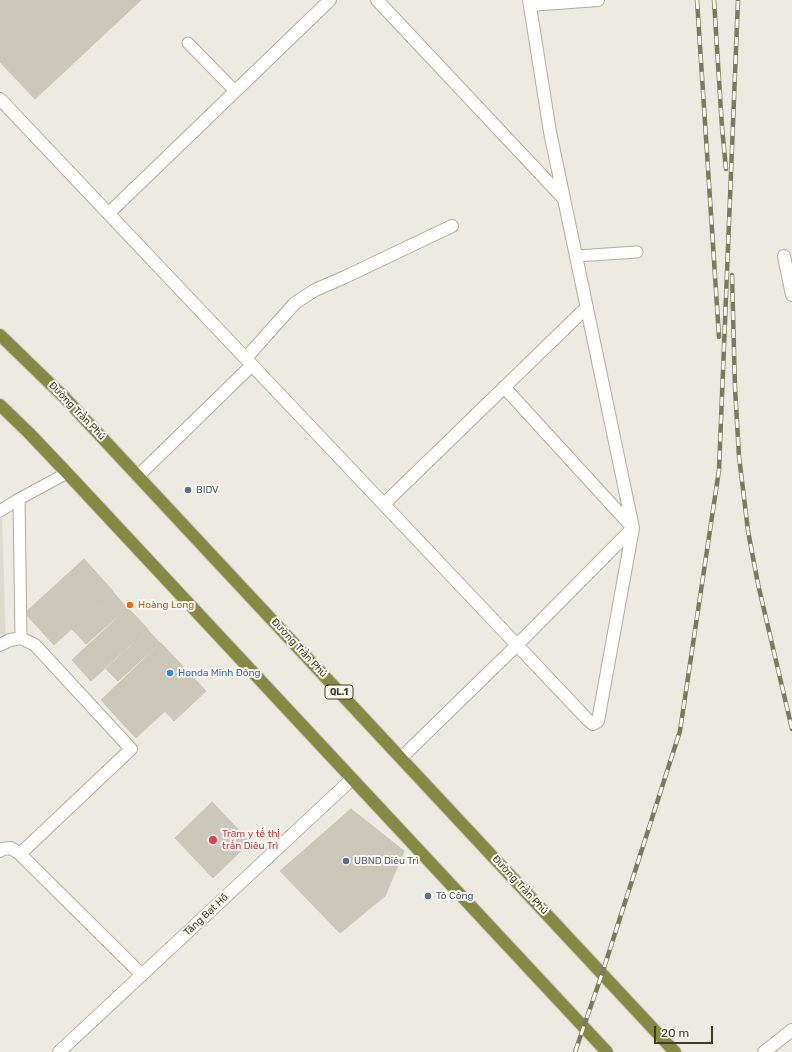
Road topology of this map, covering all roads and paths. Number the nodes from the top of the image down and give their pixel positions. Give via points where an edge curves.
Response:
1 (330, 0) edge
2 (377, 0) edge
3 (598, 0) edge
4 (530, 2) edge
5 (188, 43) dead end
6 (235, 92) junction
7 (0, 99) edge
8 (564, 199) junction
9 (108, 213) junction
10 (452, 226) dead end
11 (637, 252) dead end
12 (576, 256) junction
13 (784, 256) dead end
14 (792, 295) edge
15 (586, 307) junction
16 (0, 335) edge
17 (249, 361) junction
18 (504, 387) junction
19 (0, 405) edge
20 (67, 473) junction
21 (138, 476) junction
22 (20, 499) junction
23 (384, 504) junction
24 (0, 511) edge
25 (633, 528) junction
26 (21, 638) junction
27 (0, 645) edge
28 (517, 645) junction
29 (401, 758) junction
30 (352, 779) junction
31 (0, 852) edge
32 (20, 854) junction
33 (142, 975) junction
34 (792, 1030) edge
35 (59, 1052) edge
36 (607, 1052) edge
37 (676, 1052) edge
38 (764, 1052) edge

1 - 6 street
2 - 8 street
3 - 4 street
4 - 8 street via 550,132
5 - 6 lane
6 - 9 street
7 - 9 street
8 - 12 street
9 - 17 street
10 - 17 street via 315,290 296,303
11 - 12 lane
12 - 15 street
13 - 14 street
15 - 18 street
15 - 25 street
16 - 21 highway, Đường Trần Phú / QL.1 via 65,398
17 - 21 street
17 - 23 street
18 - 23 street
18 - 25 street
19 - 20 highway
20 - 22 lane
20 - 30 highway
21 - 29 highway, Đường Trần Phú / QL.1
22 - 24 lane
22 - 26 lane
23 - 28 street
25 - 28 street
25 - 28 street via 598,721 592,724
26 - 27 street
26 - 32 street via 35,645 131,749
28 - 29 street
29 - 37 highway, Đường Trần Phú / QL.1
30 - 33 street, Tăng Bạt Hổ
30 - 36 highway
31 - 32 street via 2,849 11,848
32 - 33 street
33 - 35 street, Tăng Bạt Hổ
34 - 38 street

